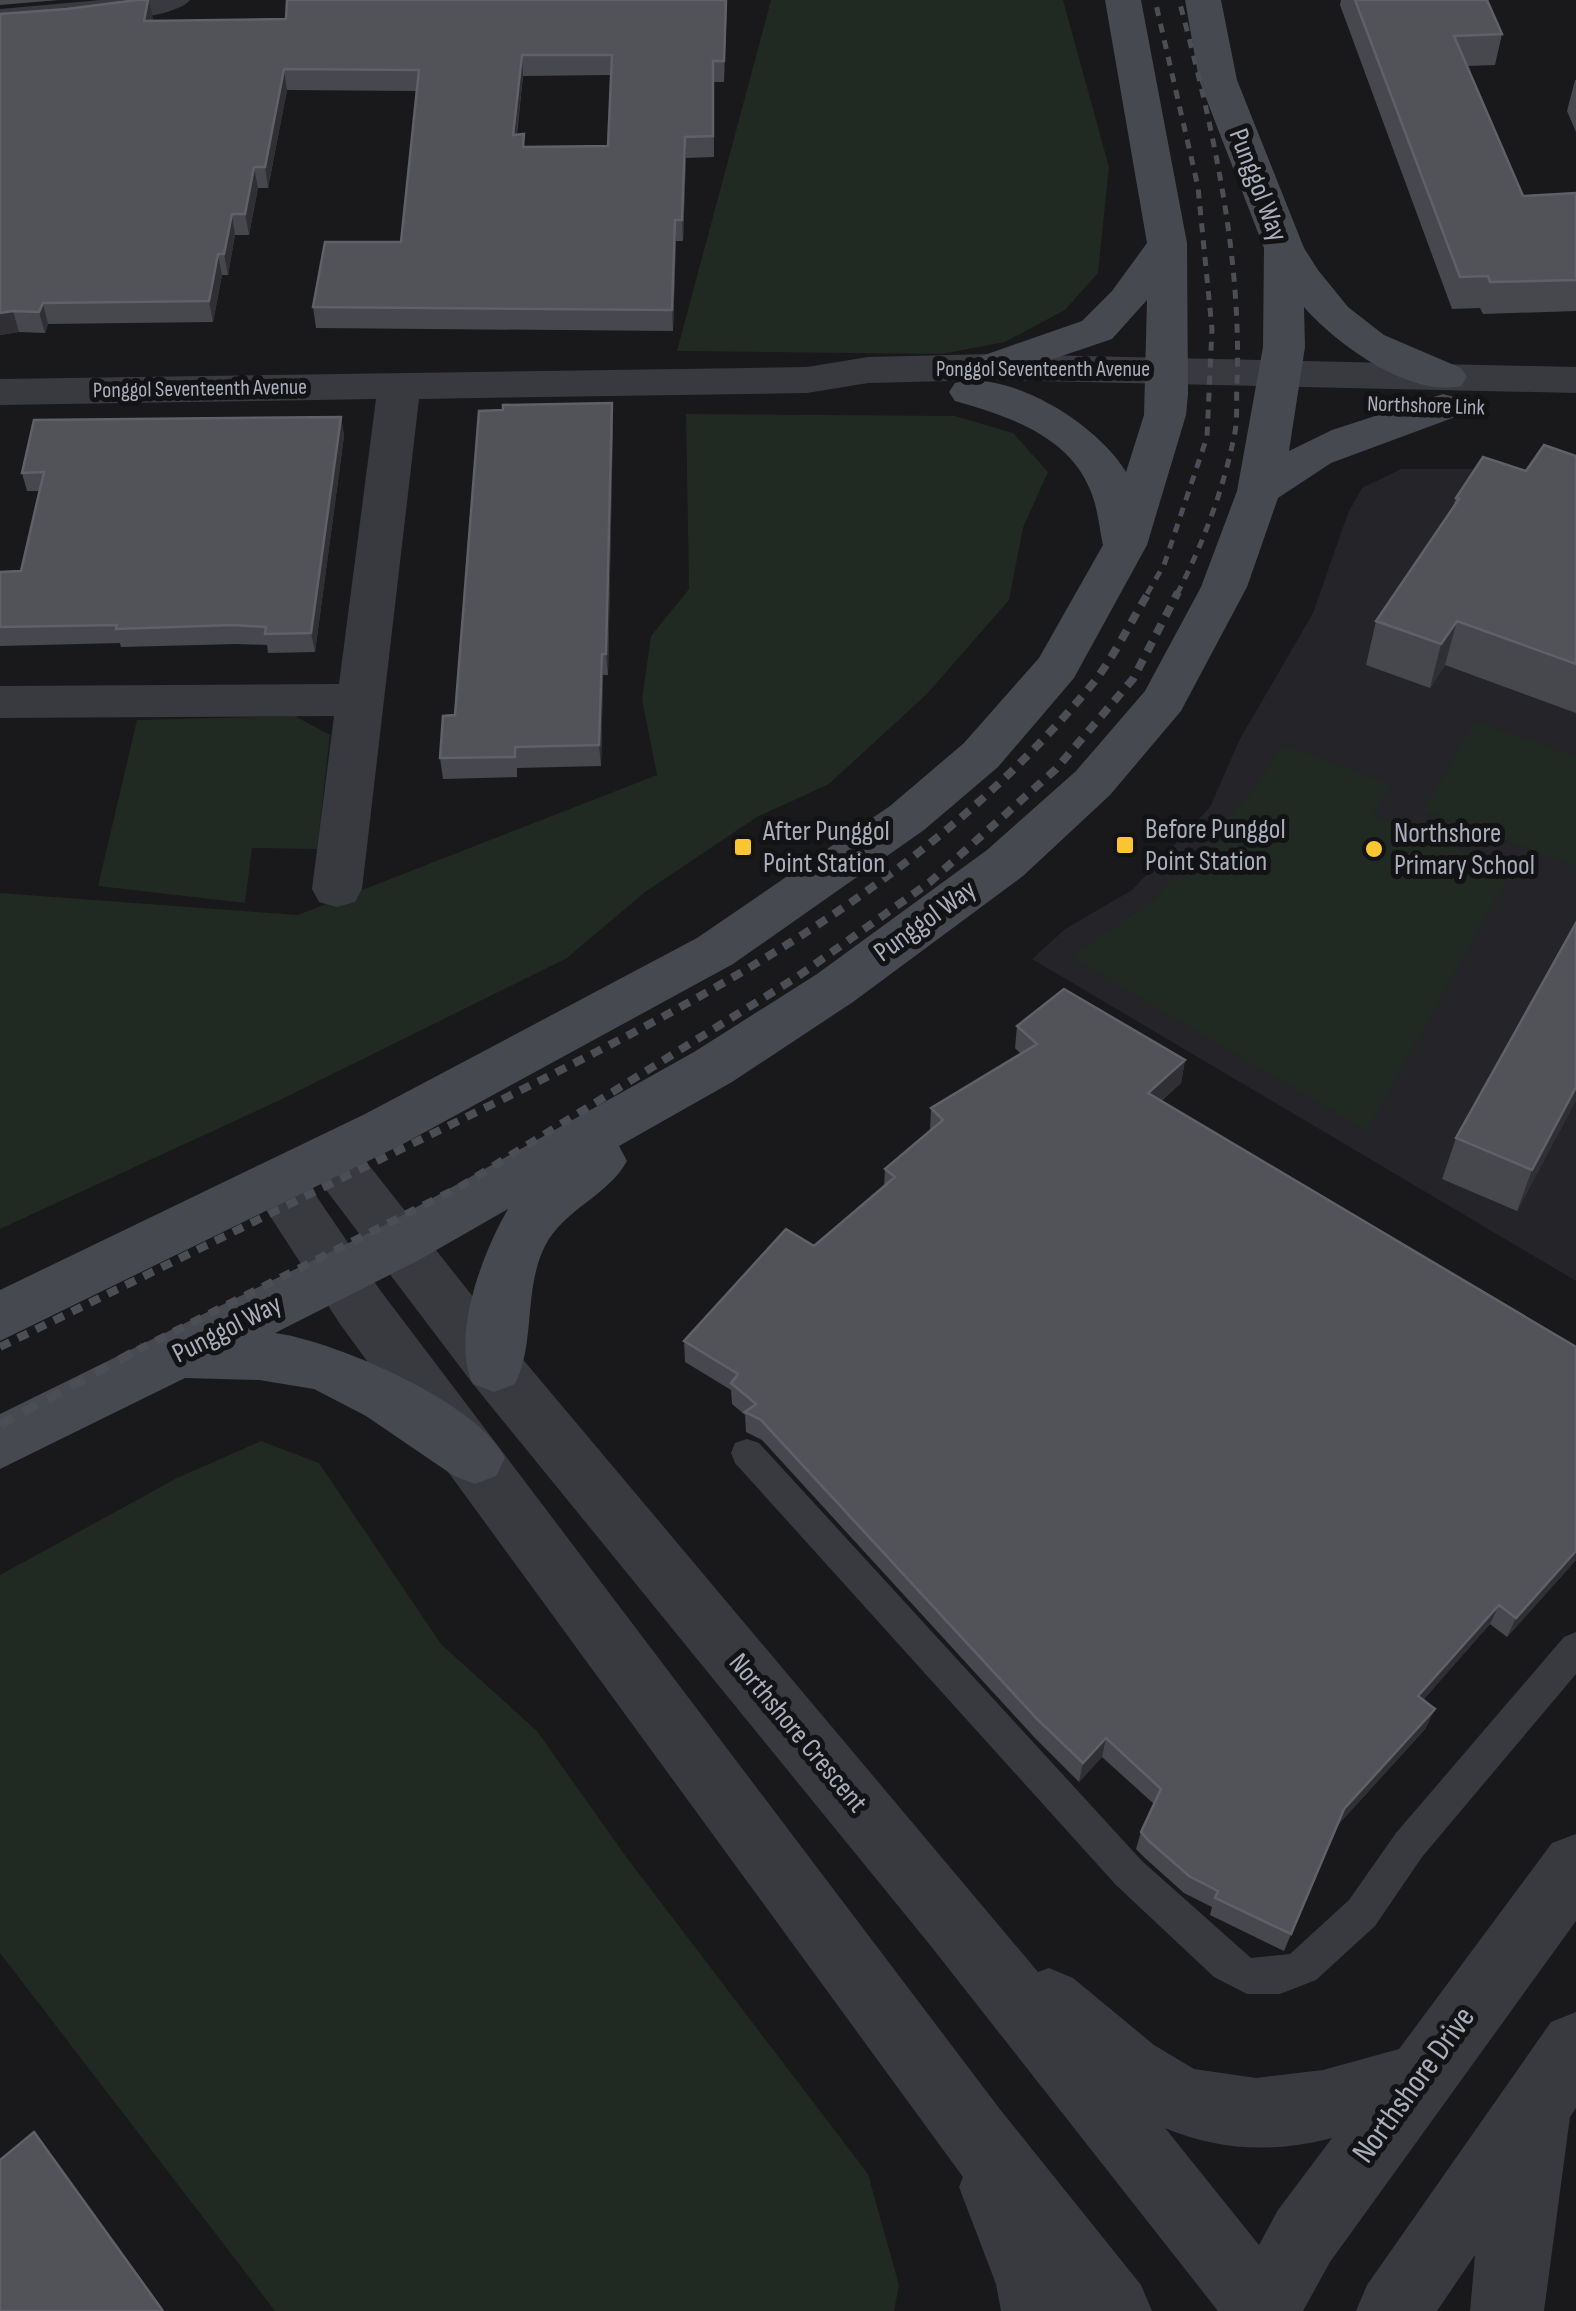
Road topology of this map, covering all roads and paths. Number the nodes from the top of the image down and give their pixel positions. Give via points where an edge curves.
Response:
1 (1123, 0) edge
2 (1203, 0) edge
3 (163, 3) edge
4 (0, 20) edge
5 (1167, 243) junction
6 (1284, 248) junction
7 (981, 379) junction
8 (1576, 380) edge
9 (1168, 382) junction
10 (399, 386) junction
11 (1278, 386) junction
12 (0, 392) edge
13 (1445, 392) junction
14 (1576, 411) edge
15 (1259, 491) junction
16 (1124, 544) junction
17 (361, 700) junction
18 (0, 702) edge
19 (337, 889) dead end
20 (714, 1067) junction
21 (330, 1155) junction
22 (276, 1182) junction
23 (398, 1244) junction
24 (337, 1275) junction
25 (0, 1318) edge
26 (178, 1354) junction
27 (494, 1367) junction
28 (0, 1443) edge
29 (747, 1453) dead end
30 (475, 1458) junction
31 (1576, 1648) edge
32 (1576, 1866) edge
33 (954, 1922) junction
34 (1559, 2070) edge
35 (1421, 2077) junction
36 (974, 2133) junction
37 (1264, 2310) edge
38 (1038, 2311) edge
39 (1114, 2311) edge
40 (1394, 2311) edge
41 (1508, 2311) edge

1 - 5 main road
2 - 6 main road, Punggol Way via 1218,80
3 - 4 street
5 - 7 main road via 1096,330
5 - 9 main road
6 - 11 main road, Punggol Way
6 - 13 main road via 1314,298 1356,338
7 - 9 street, Ponggol Seventeenth Avenue
7 - 10 street, Ponggol Seventeenth Avenue via 872,391 806,380
7 - 16 main road via 1044,415 1100,465
8 - 13 street, Northshore Link
9 - 11 street, Ponggol Seventeenth Avenue
9 - 16 main road via 1165,414
10 - 12 street, Ponggol Seventeenth Avenue
10 - 17 street
11 - 13 street, Northshore Link
11 - 15 main road, Punggol Way
13 - 14 street, Northshore Link
13 - 15 main road via 1331,446
15 - 20 main road, Punggol Way via 1224,587 1164,700 1093,784 1005,862 835,988
16 - 21 main road via 1057,667 981,755 907,818 714,952
17 - 18 street
17 - 19 street
20 - 23 main road, Punggol Way
20 - 27 main road via 542,1206 510,1260 498,1302
21 - 22 main road
21 - 23 street, Northshore Crescent
22 - 24 street
22 - 25 main road
23 - 24 main road, Punggol Way
23 - 27 street, Northshore Crescent
24 - 26 main road, Punggol Way
24 - 30 street
26 - 28 main road, Punggol Way
26 - 30 main road via 248,1355 327,1368
27 - 33 street, Northshore Crescent
29 - 31 lane via 1129,1873 1247,1976 1280,1976 1302,1967 1362,1913 1409,1845
30 - 36 street
32 - 35 street, Northshore Drive
33 - 35 street via 1129,2070 1186,2101 1240,2114 1277,2114
33 - 37 street, Northshore Crescent
34 - 40 street
34 - 41 street via 1526,2164
35 - 37 street, Northshore Drive via 1304,2236
36 - 38 street
36 - 39 street

